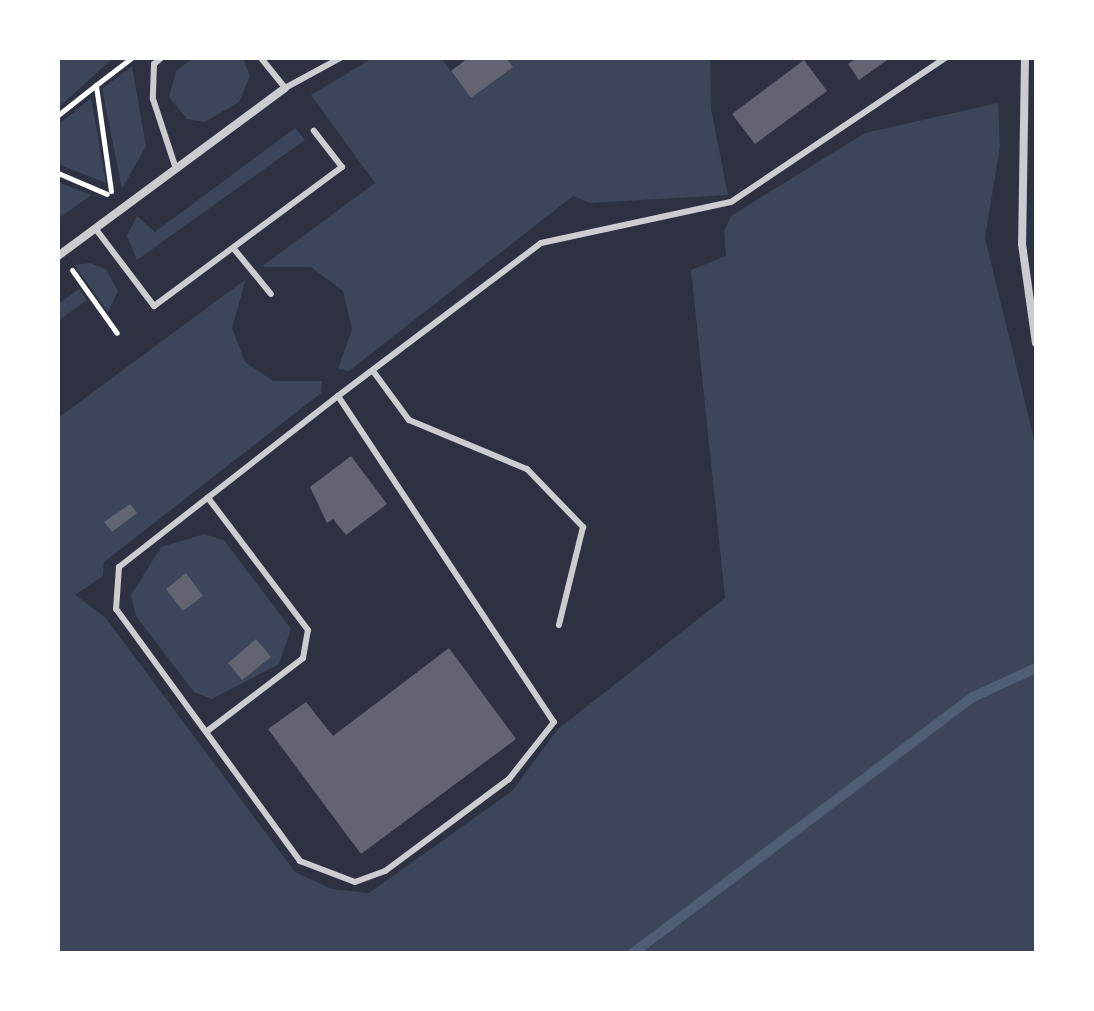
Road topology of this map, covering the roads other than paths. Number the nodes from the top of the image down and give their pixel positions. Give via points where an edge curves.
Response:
1 (161, 58) edge
2 (261, 58) edge
3 (340, 58) edge
4 (945, 58) edge
5 (1025, 58) edge
6 (285, 88) junction
7 (314, 131) dead end
8 (176, 169) junction
9 (95, 228) junction
10 (234, 249) junction
11 (59, 255) edge
12 (271, 294) dead end
13 (1036, 343) edge
14 (373, 371) junction
15 (338, 396) junction
16 (208, 498) junction
17 (559, 625) dead end
18 (206, 732) junction

1 - 8 lane via 154,64 153,99
2 - 6 lane
3 - 6 lane
4 - 14 lane via 731,202 541,243
5 - 13 street via 1022,244
6 - 8 street
7 - 10 lane via 342,167
8 - 9 street
9 - 10 lane via 154,306
9 - 11 street
10 - 12 lane
14 - 15 lane
14 - 17 lane via 409,420 527,469 583,527
15 - 16 lane
15 - 18 lane via 554,722 509,779 385,871 355,882 300,861
16 - 18 lane via 119,567 116,609
16 - 18 lane via 308,630 303,658

